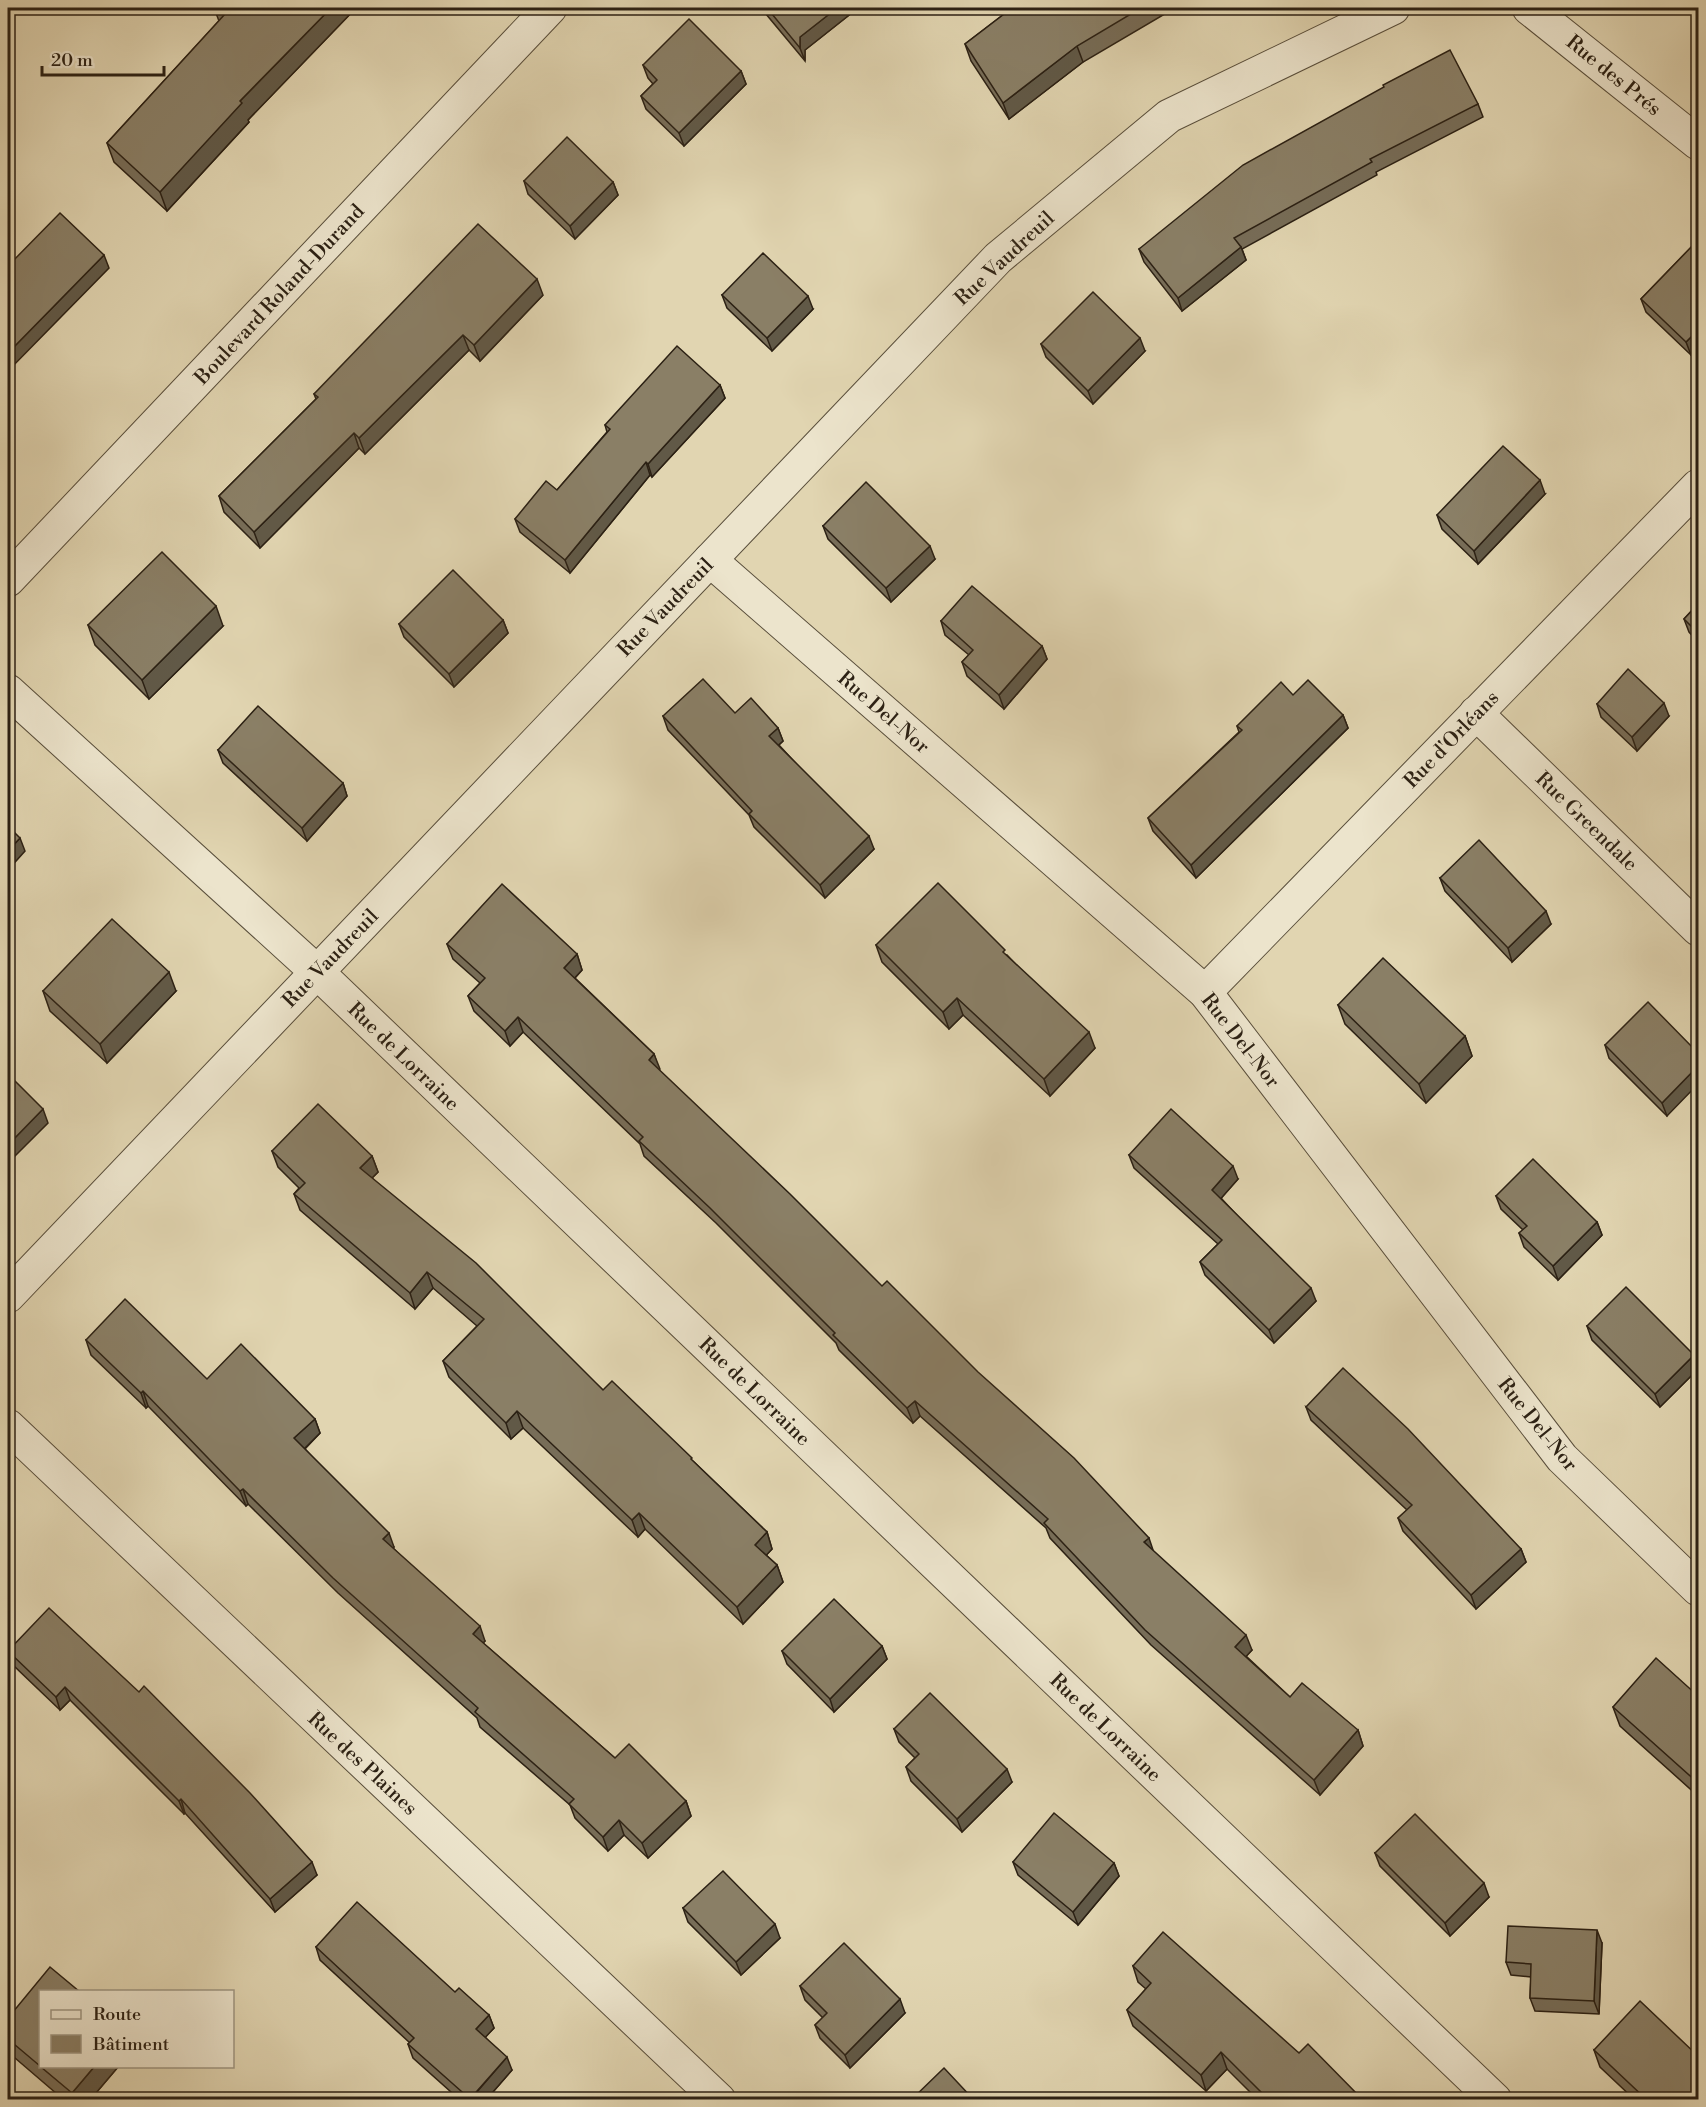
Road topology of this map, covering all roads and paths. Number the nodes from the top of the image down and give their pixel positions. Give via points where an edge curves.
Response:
1 (550, 8) edge
2 (1393, 8) edge
3 (1529, 8) edge
4 (1698, 143) edge
5 (1698, 486) edge
6 (710, 560) junction
7 (8, 580) edge
8 (8, 691) edge
9 (1476, 713) junction
10 (1698, 929) edge
11 (317, 972) junction
12 (1205, 992) junction
13 (8, 1296) edge
14 (8, 1426) edge
15 (1698, 1589) edge
16 (719, 2100) edge
17 (1495, 2100) edge

1 - 7 street, Boulevard Roland-Durand
2 - 6 street, Rue Vaudreuil via 1169,116 998,258
3 - 4 street, Rue des Prés
5 - 9 street, Rue d'Orléans
6 - 11 street, Rue Vaudreuil
6 - 12 street, Rue Del-Nor
8 - 11 street, Rue de Lorraine
9 - 10 street, Rue Greendale
9 - 12 street, Rue d'Orléans
11 - 13 street, Rue Vaudreuil
11 - 17 street, Rue de Lorraine
12 - 15 street, Rue Del-Nor via 1562,1458
14 - 16 street, Rue des Plaines

